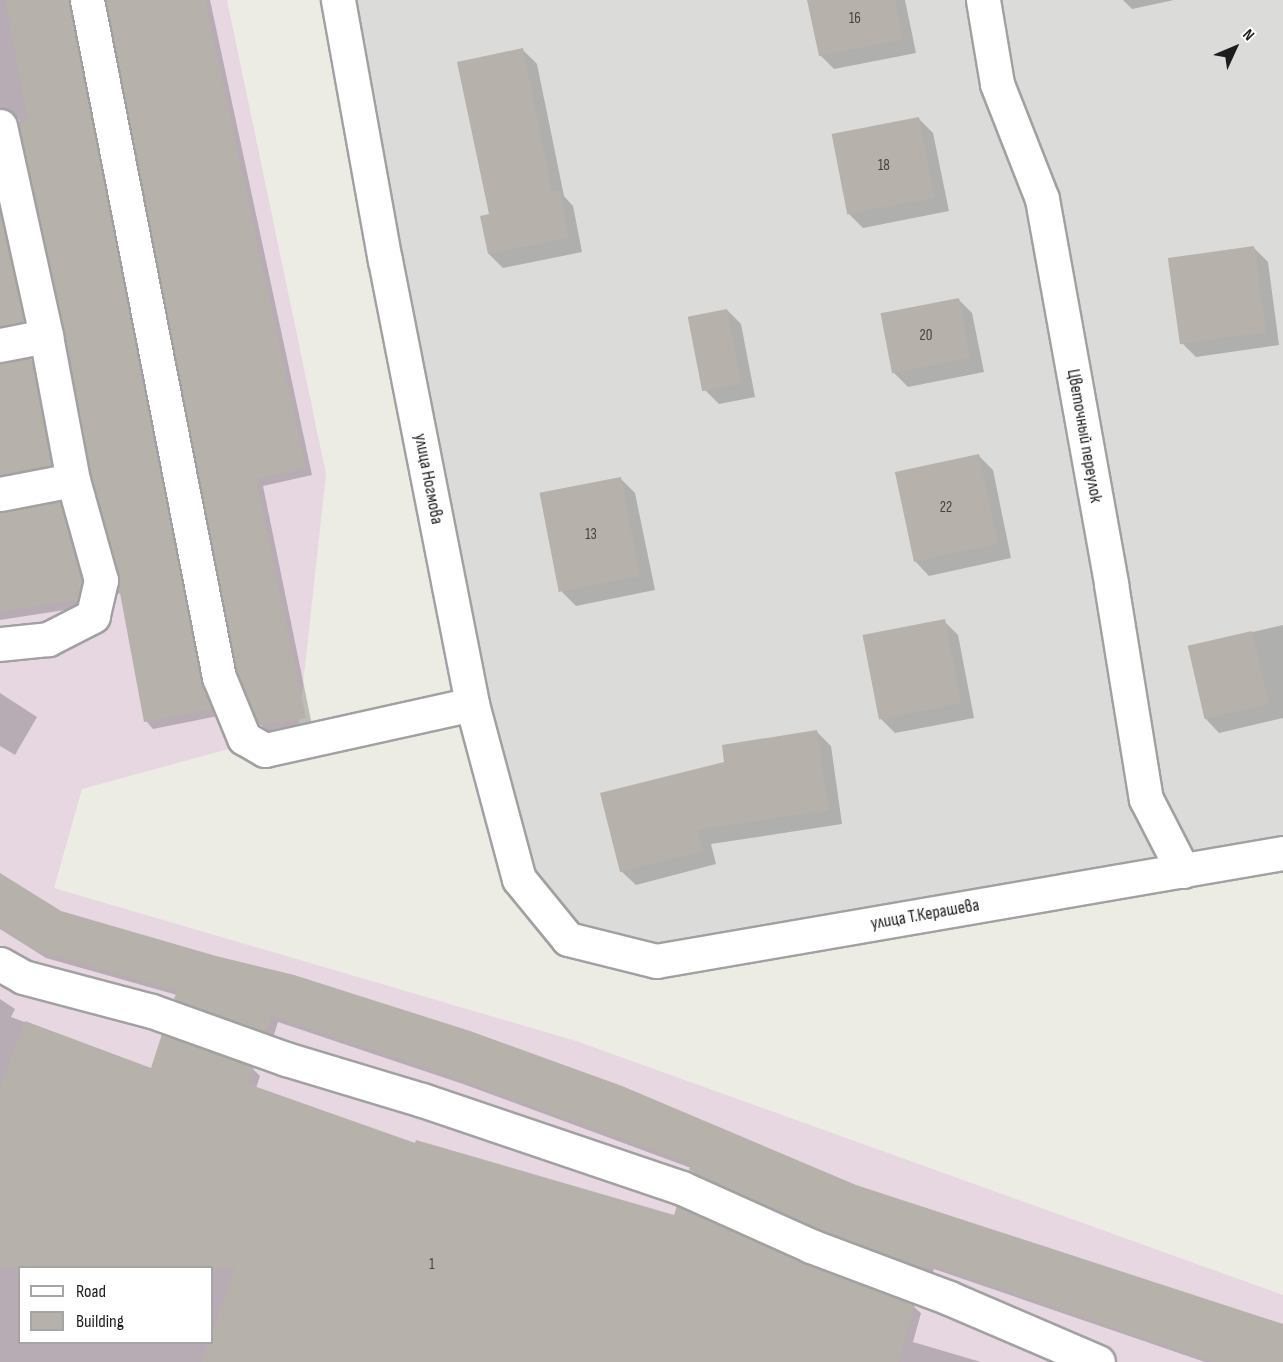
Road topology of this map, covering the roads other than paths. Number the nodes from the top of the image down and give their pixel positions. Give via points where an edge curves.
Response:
1 (87, 0) edge
2 (338, 0) edge
3 (982, 0) edge
4 (0, 126) edge
5 (6, 193) edge
6 (46, 336) junction
7 (0, 345) edge
8 (73, 480) junction
9 (0, 494) edge
10 (0, 645) edge
11 (472, 704) junction
12 (1283, 853) edge
13 (1183, 871) junction
14 (568, 939) joint
15 (0, 964) edge
16 (1098, 1362) edge

1 - 11 street via 219,677 244,738 265,750
2 - 11 street, улица Ногмова
3 - 13 street, Цветочный переулок via 997,84 1042,199 1112,584 1146,799
4 - 5 street
5 - 6 street
6 - 7 street
6 - 8 street
8 - 9 street
8 - 10 street via 101,580 93,616 48,639
11 - 14 street, улица Ногмова via 519,879
12 - 13 street, улица Т.Керашева
13 - 14 street, улица Т.Керашева via 656,961
15 - 16 street via 23,977 152,1011 286,1059 422,1100 682,1188 811,1246 949,1298

